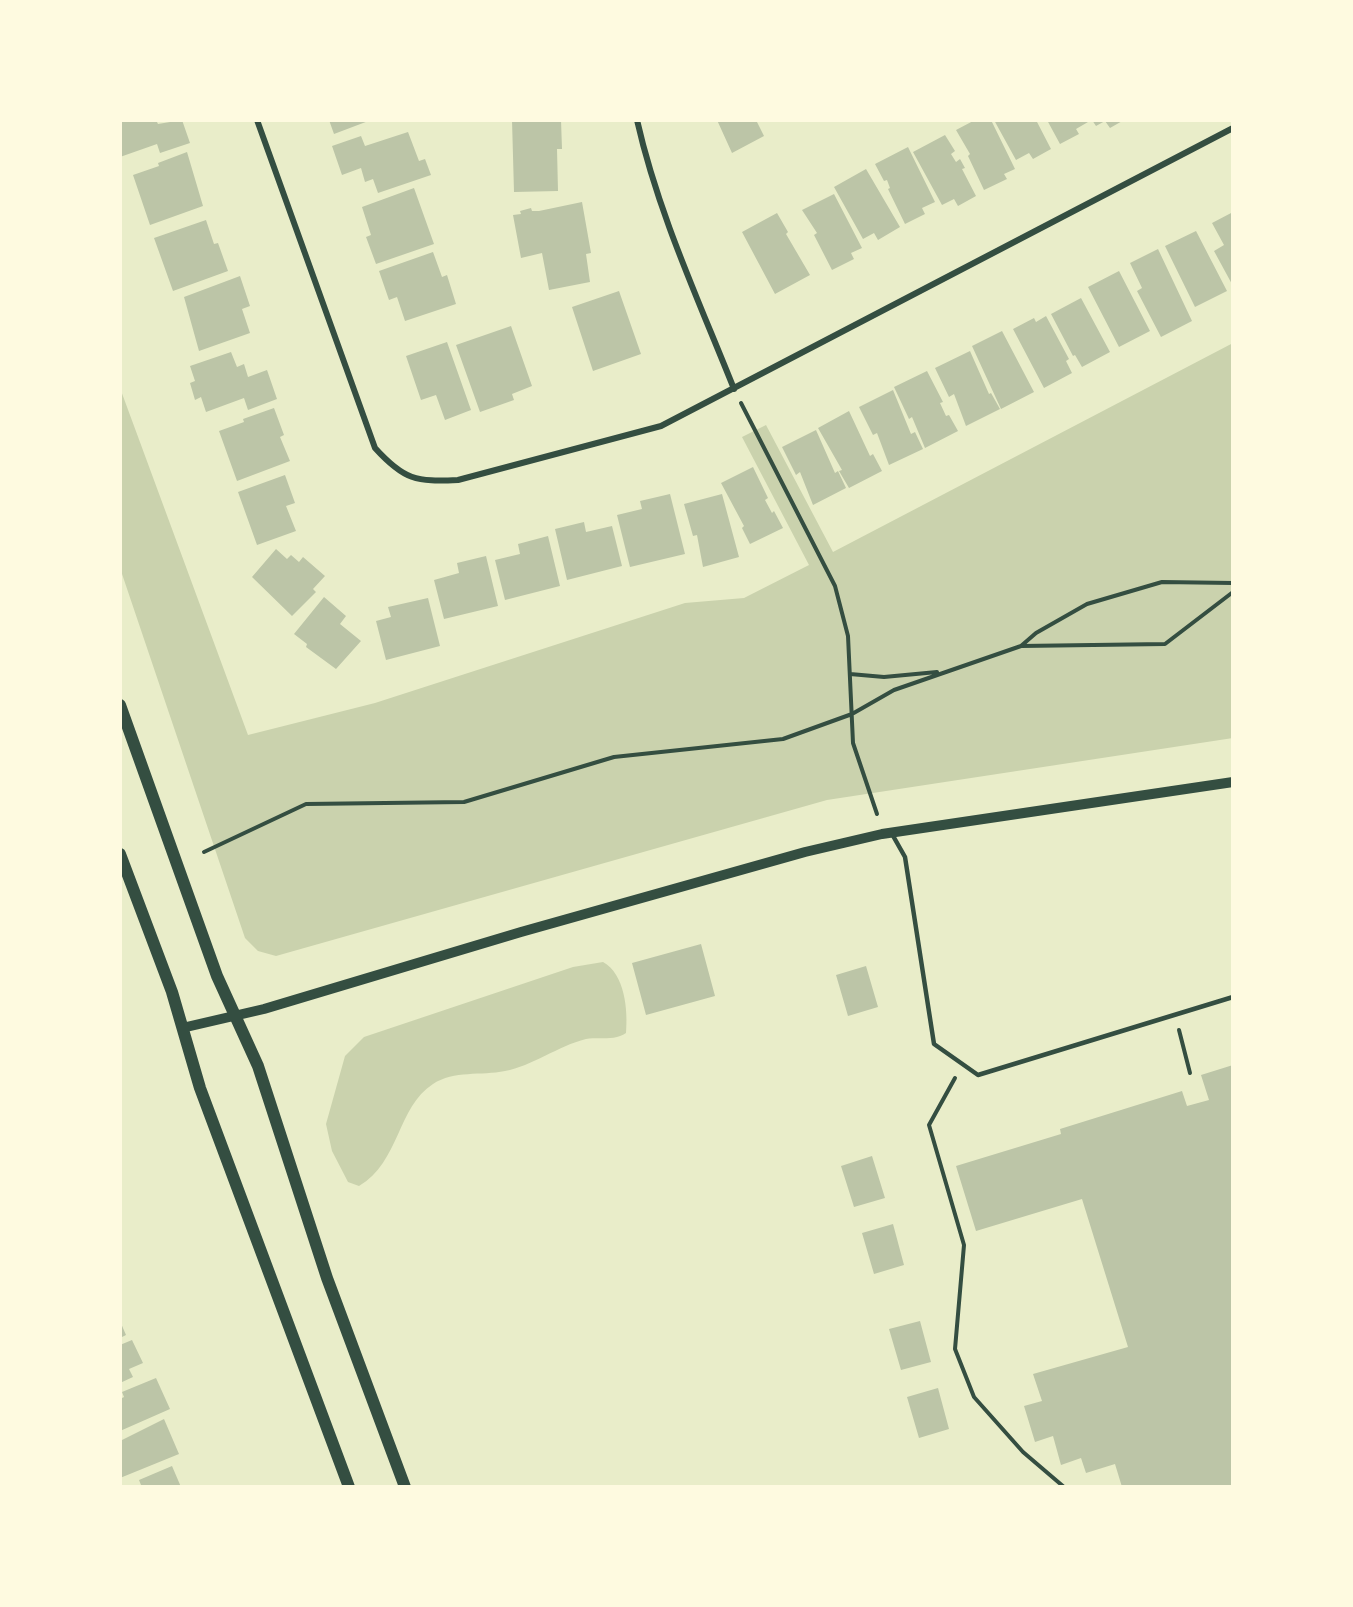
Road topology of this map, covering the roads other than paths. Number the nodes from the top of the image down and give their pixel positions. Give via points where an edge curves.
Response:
1 (257, 120) edge
2 (637, 120) edge
3 (1233, 128) edge
4 (734, 389) junction
5 (120, 705) edge
6 (1233, 782) edge
7 (886, 833) junction
8 (120, 854) edge
9 (1233, 997) edge
10 (236, 1016) junction
11 (182, 1028) junction
12 (349, 1487) edge
13 (405, 1487) edge

1 - 4 street via 364,424 375,448 396,470 425,482 458,480 634,435 661,426
2 - 4 street via 645,156
3 - 4 street
5 - 10 main road via 213,965
6 - 7 street
7 - 9 lane via 905,857 934,1044 978,1075
7 - 10 street via 805,852
8 - 11 main road
10 - 11 street
10 - 13 main road via 258,1066 327,1278
11 - 12 main road via 200,1088

